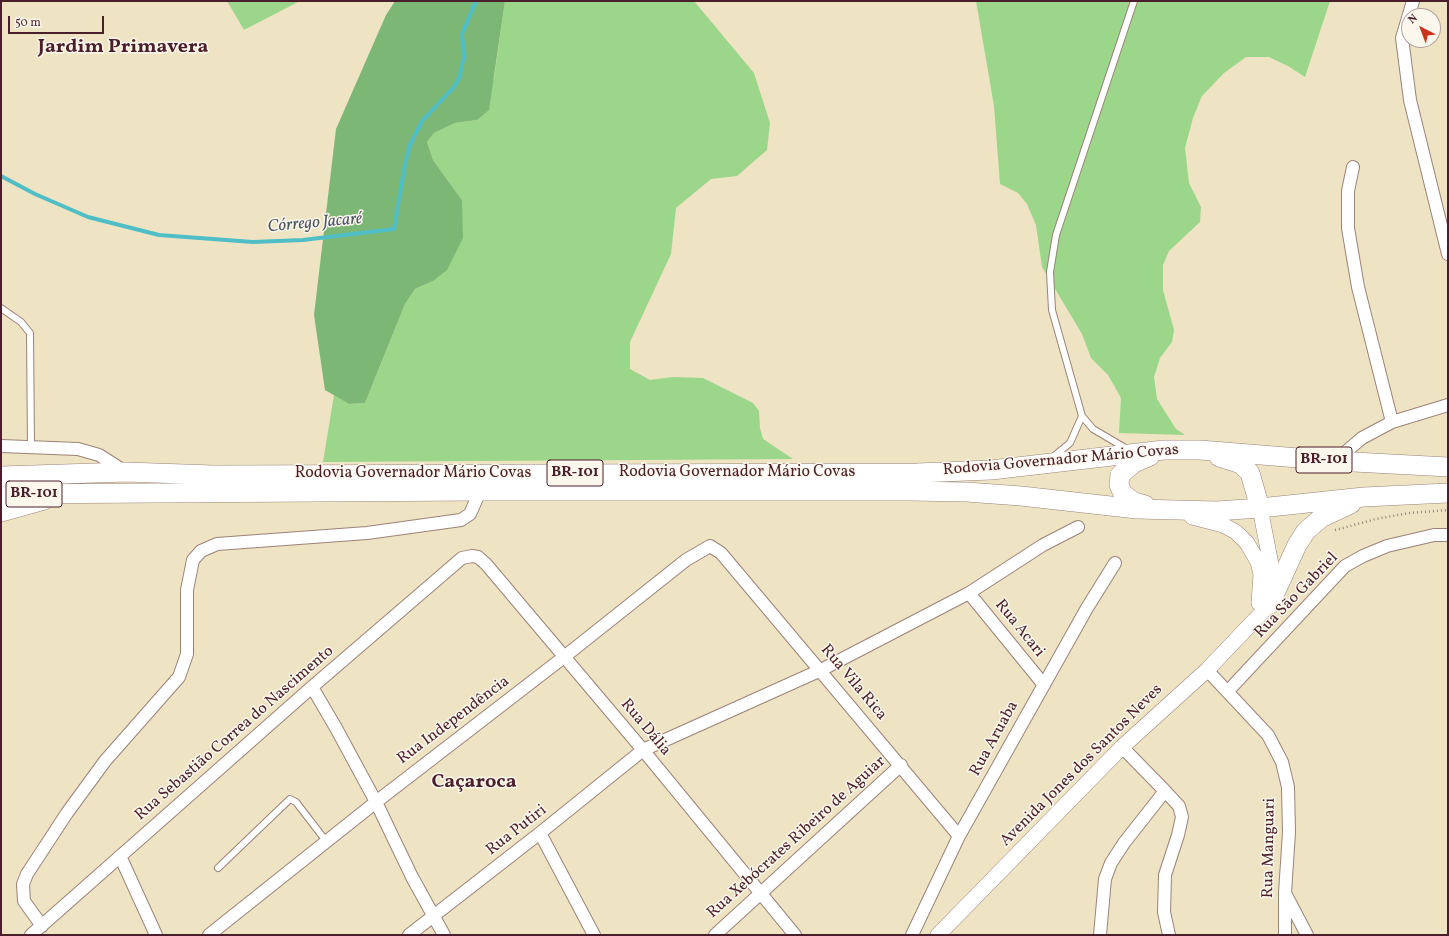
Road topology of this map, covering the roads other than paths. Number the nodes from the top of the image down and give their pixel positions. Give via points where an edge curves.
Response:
1 (1134, 1) edge
2 (1413, 1) edge
3 (1352, 166) dead end
4 (1448, 254) edge
5 (1, 308) edge
6 (1448, 404) edge
7 (1082, 416) junction
8 (1392, 422) junction
9 (1, 446) edge
10 (31, 447) junction
11 (1164, 450) junction
12 (1200, 450) junction
13 (1134, 452) junction
14 (1334, 461) junction
15 (1040, 465) junction
16 (1448, 467) edge
17 (126, 472) junction
18 (6, 475) edge
19 (480, 491) junction
20 (1448, 493) edge
21 (1, 494) edge
22 (67, 494) junction
23 (1364, 497) junction
24 (1260, 508) junction
25 (1162, 510) junction
26 (1, 512) edge
27 (1078, 527) dead end
28 (1448, 535) edge
29 (721, 553) joint
30 (462, 558) joint
31 (1115, 563) dead end
32 (969, 593) junction
33 (1270, 604) junction
34 (1251, 624) junction
35 (564, 657) junction
36 (821, 670) junction
37 (1207, 670) junction
38 (1044, 685) junction
39 (312, 687) junction
40 (1228, 691) junction
41 (1122, 747) junction
42 (643, 750) junction
43 (901, 765) junction
44 (1165, 790) junction
45 (376, 802) junction
46 (540, 834) junction
47 (959, 836) junction
48 (326, 841) junction
49 (120, 856) junction
50 (218, 868) dead end
51 (760, 892) junction
52 (1285, 893) junction
53 (433, 915) junction
54 (42, 926) junction
55 (31, 935) edge
56 (156, 935) edge
57 (209, 935) edge
58 (409, 935) edge
59 (444, 935) edge
60 (594, 935) edge
61 (715, 935) edge
62 (795, 935) edge
63 (912, 935) edge
64 (938, 935) edge
65 (1100, 935) edge
66 (1169, 935) edge
67 (1285, 935) edge
68 (1307, 935) edge

1 - 7 lane via 1056,235 1050,272 1052,310
2 - 4 street via 1402,38 1410,100
3 - 8 street via 1348,191 1348,228 1358,288
5 - 10 lane via 21,322 30,333
6 - 8 street
7 - 13 lane via 1093,429
7 - 15 lane via 1070,443
8 - 14 street via 1362,438
9 - 10 street
10 - 17 street via 78,449 99,455
11 - 12 main road, Rodovia Governador Mário Covas / BR-101
11 - 13 main road, Rodovia Governador Mário Covas / BR-101
11 - 25 main road via 1125,469 1120,475 1119,485 1127,498
12 - 14 main road, Rodovia Governador Mário Covas / BR-101
12 - 24 main road via 1234,461 1248,470 1253,476
13 - 15 main road, Rodovia Governador Mário Covas / BR-101
14 - 16 main road, Rodovia Governador Mário Covas / BR-101
15 - 17 main road, Rodovia Governador Mário Covas / BR-101 via 917,473 213,476
17 - 18 main road, Rodovia Governador Mário Covas / BR-101
19 - 22 main road, Rodovia Governador Mário Covas / BR-101
19 - 25 main road, Rodovia Governador Mário Covas / BR-101 via 966,492
19 - 54 street via 470,514 461,520 367,533 216,544 201,551 193,560 189,583 187,654 179,677 106,761 67,813 27,874 23,884 24,901
20 - 23 main road, Rodovia Governador Mário Covas / BR-101
21 - 22 main road, Rodovia Governador Mário Covas / BR-101
22 - 26 main road
23 - 24 main road, Rodovia Governador Mário Covas / BR-101
23 - 33 main road via 1321,518 1306,532 1297,545
24 - 25 main road, Rodovia Governador Mário Covas / BR-101 via 1217,511
24 - 33 street via 1272,570
25 - 34 street, Avenida Jones dos Santos Neves via 1217,523 1236,532 1247,543 1258,562 1261,574 1260,600
27 - 32 street, Rua Putiri via 1043,545
28 - 40 street, Rua São Gabriel via 1434,535 1387,546 1345,566
29 - 35 street, Rua Independência via 710,546 703,548
29 - 36 street, Rua Vila Rica
30 - 35 street, Rua Dália via 478,557 486,564
30 - 39 street, Rua Sebastião Correa do Nascimento
31 - 38 street, Rua Aruaba
32 - 36 street, Rua Putiri
32 - 38 street, Rua Acari
33 - 34 street, Avenida Jones dos Santos Neves
34 - 37 street, Avenida Jones dos Santos Neves
35 - 42 street, Rua Dália
35 - 45 street, Rua Independência
36 - 42 street, Rua Putiri
36 - 43 street, Rua Vila Rica
37 - 40 street, Rua Manguari
37 - 41 street, Avenida Jones dos Santos Neves
38 - 47 street, Rua Aruaba
39 - 45 street
39 - 49 street, Rua Sebastião Correa do Nascimento
40 - 52 street, Rua Manguari via 1268,735 1282,762 1288,787 1289,832
41 - 44 street
41 - 64 street, Avenida Jones dos Santos Neves
42 - 46 street, Rua Putiri
42 - 51 street, Rua Dália
43 - 47 street, Rua Vila Rica
43 - 51 street, Rua Xebócrates Ribeiro de Aguiar
44 - 65 street via 1111,863 1105,879
44 - 66 street via 1179,806 1182,817 1165,874 1164,912
45 - 48 street, Rua Independência
45 - 53 street
46 - 53 street, Rua Putiri
46 - 60 street
47 - 63 street, Rua Aruaba
48 - 50 lane via 296,802 290,799
48 - 57 street, Rua Independência
49 - 54 street, Rua Sebastião Correa do Nascimento
49 - 56 street
51 - 61 street, Rua Xebócrates Ribeiro de Aguiar
51 - 62 street, Rua Dália
52 - 67 street, Rua Manguari
52 - 68 street
53 - 58 street, Rua Putiri
53 - 59 street
54 - 55 street, Rua Sebastião Correa do Nascimento

